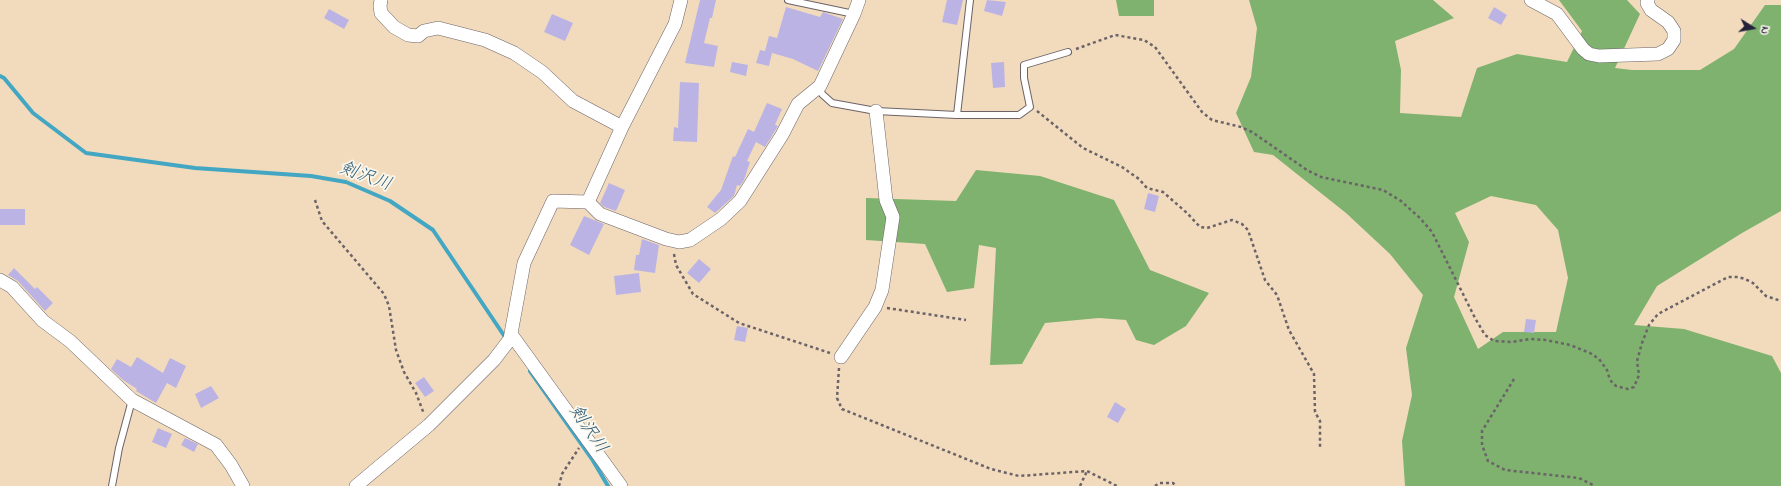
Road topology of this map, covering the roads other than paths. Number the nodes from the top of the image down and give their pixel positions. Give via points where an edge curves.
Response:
1 (381, 0) edge
2 (681, 0) edge
3 (788, 0) edge
4 (859, 0) edge
5 (970, 0) edge
6 (1531, 0) edge
7 (1648, 0) edge
8 (854, 14) junction
9 (1068, 52) road end
10 (820, 86) junction
11 (876, 111) junction
12 (957, 115) junction
13 (622, 127) junction
14 (588, 202) junction
15 (0, 280) edge
16 (508, 340) junction
17 (841, 357) road end
18 (132, 400) junction
19 (112, 486) edge
20 (243, 486) edge
21 (356, 486) edge
22 (621, 486) edge

1 - 13 street via 381,13 394,27 408,35 418,36 424,31 438,28 485,40 514,53 542,72 573,101
2 - 13 street via 675,24
3 - 8 lane
4 - 8 street
5 - 12 lane
6 - 7 street via 1557,14 1583,49 1589,54 1599,56 1658,54 1668,49 1674,40 1674,30 1668,22 1651,10
8 - 10 street
9 - 12 lane via 1024,65 1030,107 1019,115
10 - 11 lane via 822,94 832,103
10 - 14 street via 798,104 782,135 740,201 721,219 690,240 673,241 600,214
11 - 12 lane
11 - 17 street via 886,200 893,217 882,290 875,306
13 - 14 street
14 - 16 street via 553,200 524,263
15 - 18 street via 12,287 43,321 70,341
16 - 21 street via 494,360 429,425
16 - 22 street via 582,442
18 - 19 lane
18 - 20 street via 216,445

